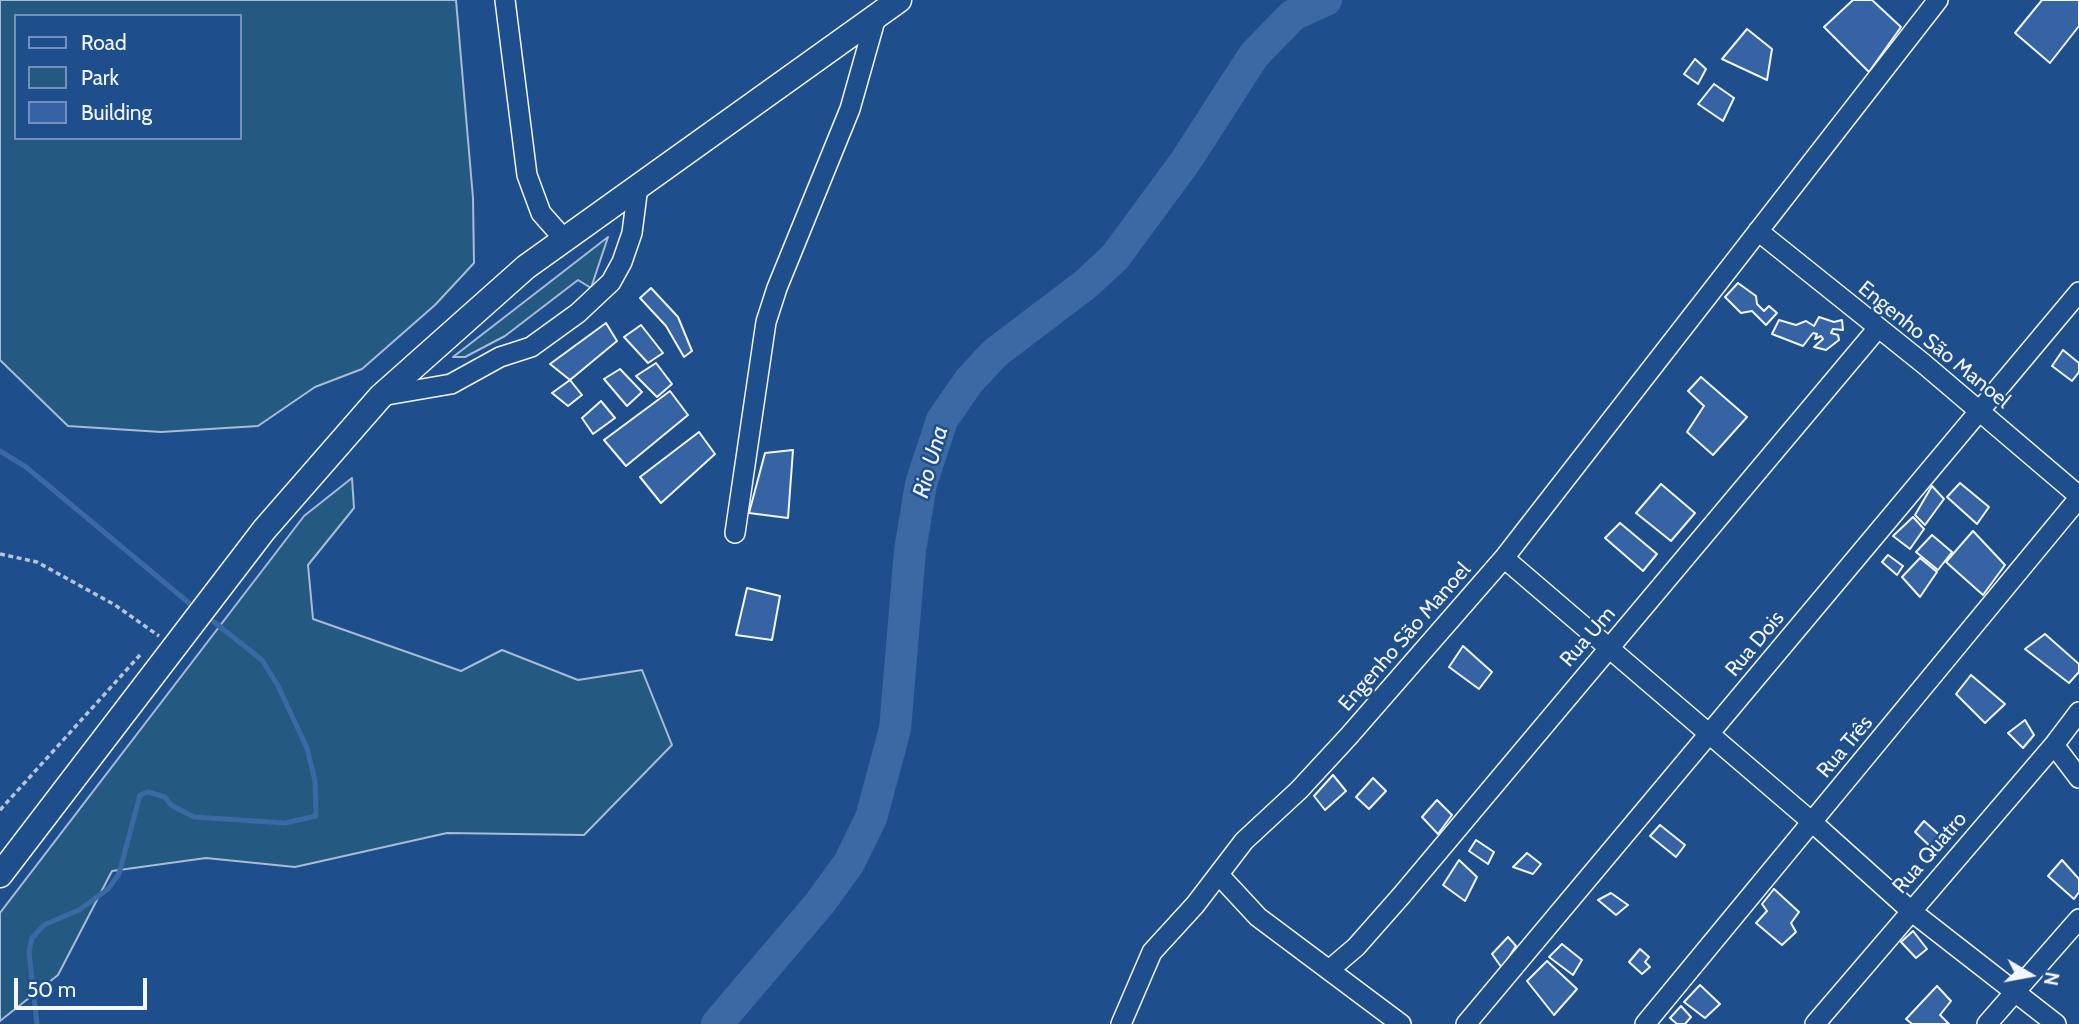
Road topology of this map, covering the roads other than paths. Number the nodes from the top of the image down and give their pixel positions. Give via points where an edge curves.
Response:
1 (505, 0) edge
2 (899, 0) edge
3 (1938, 0) edge
4 (876, 17) junction
5 (638, 186) junction
6 (1758, 231) junction
7 (564, 239) junction
8 (2079, 292) edge
9 (1878, 328) junction
10 (381, 396) junction
11 (1980, 412) junction
12 (2079, 497) edge
13 (735, 533) dead end
14 (1504, 558) junction
15 (1608, 648) junction
16 (2079, 712) edge
17 (1709, 734) junction
18 (2054, 745) junction
19 (2079, 778) edge
20 (1812, 822) junction
21 (0, 874) edge
22 (1219, 875) junction
23 (1911, 911) junction
24 (2079, 919) edge
25 (1329, 970) junction
26 (2015, 992) junction
27 (1121, 1024) edge
28 (1401, 1024) edge
29 (1466, 1024) edge
30 (1645, 1024) edge
31 (1815, 1024) edge
32 (1987, 1024) edge
33 (2056, 1024) edge

1 - 7 street via 527,175 541,213
2 - 4 main road
3 - 6 street, Engenho São Manoel
4 - 5 main road
4 - 13 street via 849,109 766,322
5 - 7 main road
5 - 10 street via 632,233 606,299 531,347 451,384
6 - 9 street, Engenho São Manoel
6 - 14 street, Engenho São Manoel
7 - 10 main road via 474,311
8 - 11 street, Rua Dois
9 - 11 street, Engenho São Manoel
9 - 15 street, Rua Um
10 - 21 main road via 264,530
11 - 12 street, Engenho São Manoel
11 - 17 street, Rua Dois
12 - 20 street, Rua Três
14 - 15 street
14 - 22 street, Engenho São Manoel via 1349,737 1244,841
15 - 17 street
15 - 25 street, Rua Um via 1377,923
16 - 18 street, Rua Quatro
17 - 20 street
17 - 29 street, Rua Dois
18 - 19 street
18 - 23 street, Rua Quatro
20 - 23 street
20 - 30 street, Rua Três
22 - 25 street via 1258,917
22 - 27 street, Engenho São Manoel via 1152,952
23 - 26 street
23 - 31 street, Rua Quatro
24 - 26 street
25 - 28 street
26 - 32 street
26 - 33 street

